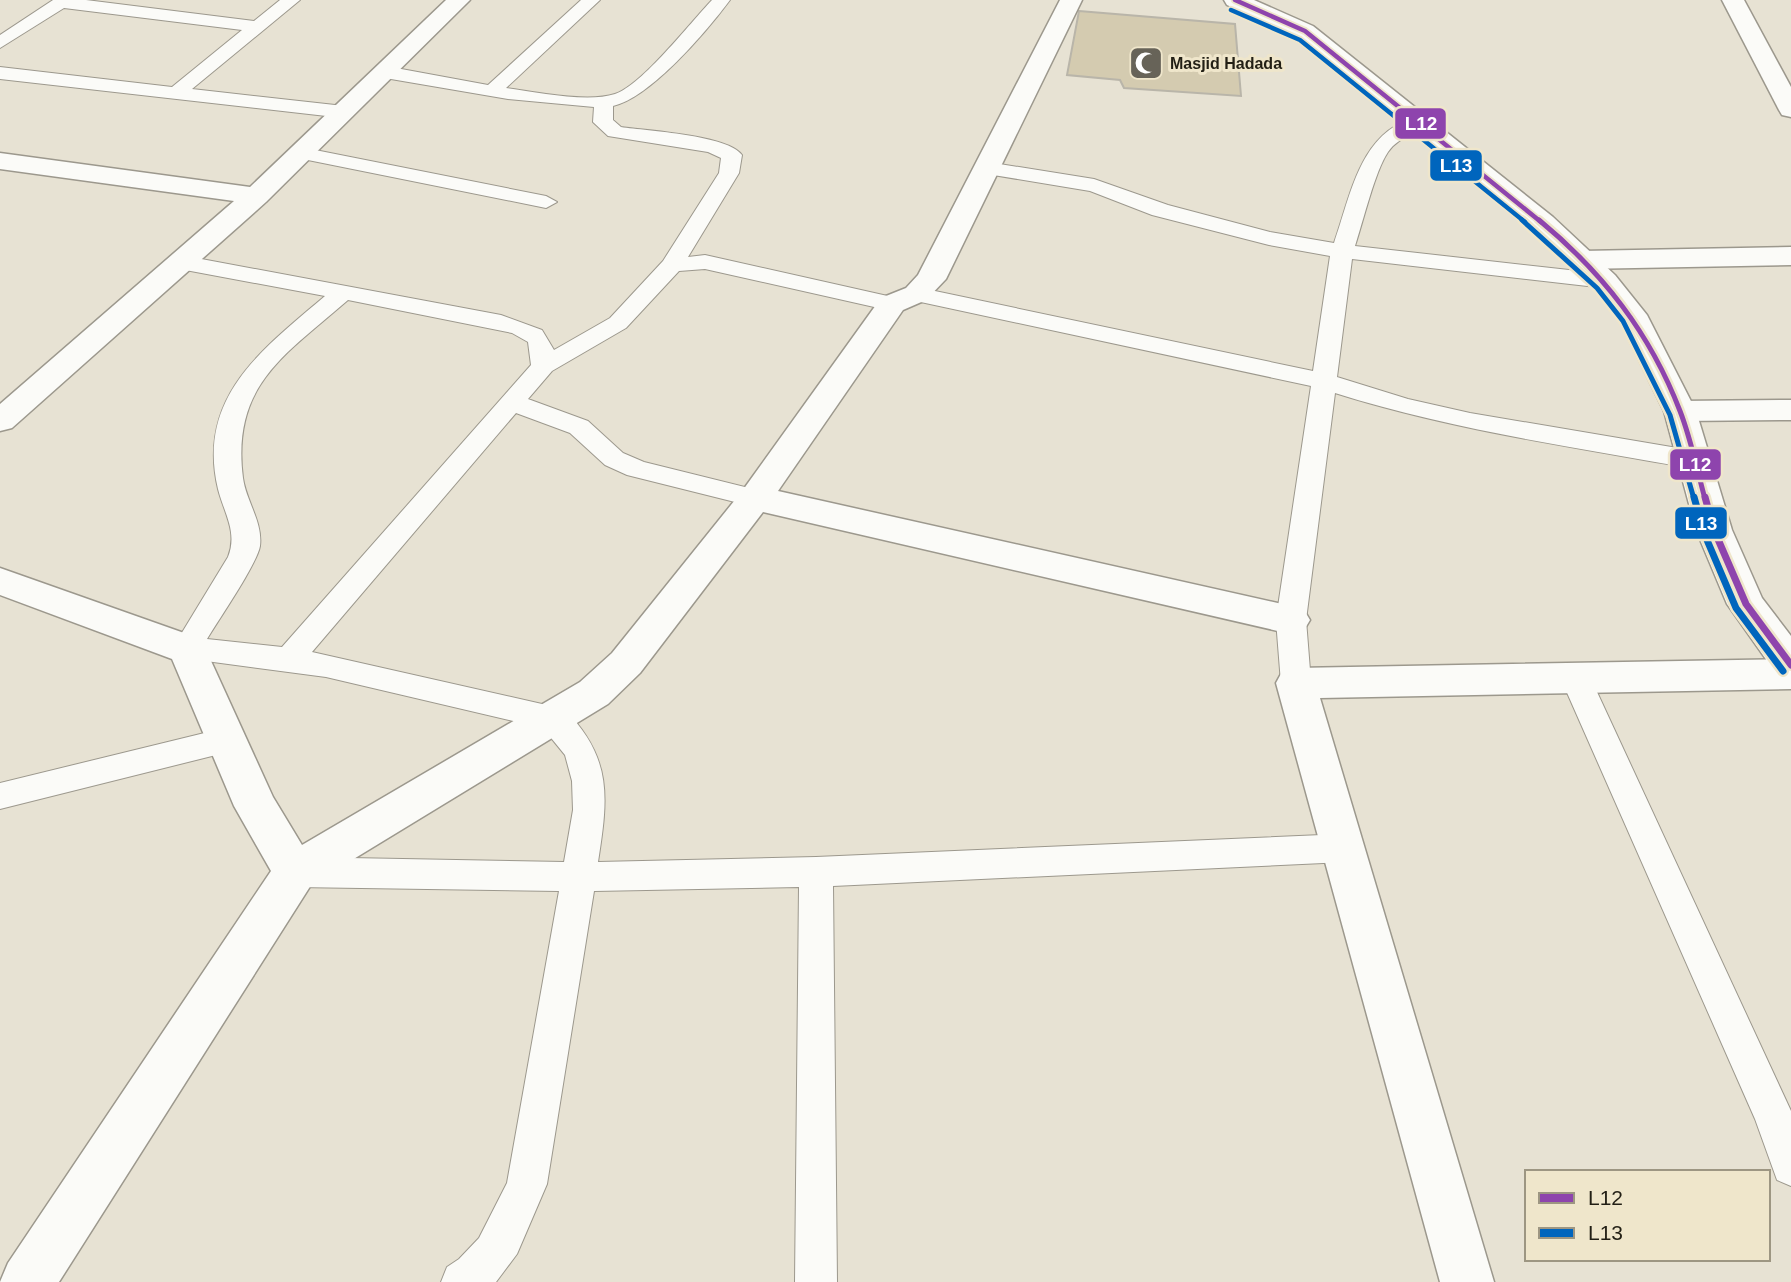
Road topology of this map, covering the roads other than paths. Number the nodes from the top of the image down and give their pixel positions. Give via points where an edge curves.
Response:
1 (291, 0) edge
2 (459, 0) edge
3 (591, 0) edge
4 (721, 0) edge
5 (1071, 0) edge
6 (1235, 0) edge
7 (1733, 0) edge
8 (62, 1) edge
9 (257, 27) junction
10 (0, 43) edge
11 (385, 72) junction
12 (0, 73) edge
13 (495, 89) junction
14 (178, 91) junction
15 (604, 103) junction
16 (1791, 110) edge
17 (344, 112) junction
18 (1417, 123) junction
19 (300, 153) junction
20 (0, 161) edge
21 (987, 168) junction
22 (256, 196) junction
23 (546, 202) dead end
24 (1342, 251) junction
25 (1791, 256) edge
26 (1582, 260) junction
27 (180, 262) junction
28 (672, 265) junction
29 (1605, 281) junction
30 (341, 294) junction
31 (904, 299) junction
32 (543, 366) junction
33 (1323, 382) junction
34 (512, 402) junction
35 (1791, 410) edge
36 (1680, 411) junction
37 (0, 421) edge
38 (1695, 460) junction
39 (755, 498) junction
40 (0, 581) edge
41 (1291, 620) junction
42 (187, 649) junction
43 (290, 657) junction
44 (1791, 665) edge
45 (1791, 674) edge
46 (1576, 679) junction
47 (1296, 683) junction
48 (553, 718) junction
49 (225, 741) junction
50 (0, 796) edge
51 (1345, 848) junction
52 (295, 872) junction
53 (816, 872) junction
54 (580, 877) junction
55 (1791, 1166) edge
56 (27, 1282) edge
57 (462, 1282) edge
58 (816, 1282) edge
59 (1467, 1282) edge

1 - 9 lane
2 - 11 street
3 - 13 lane
4 - 15 lane via 631,93
5 - 21 street
6 - 18 street via 1305,31
7 - 16 street
8 - 9 lane
8 - 10 lane
9 - 14 lane
11 - 13 lane
11 - 17 street
12 - 14 lane
13 - 15 lane
14 - 17 lane
15 - 28 lane via 603,122 615,132 713,147 732,155 729,173
17 - 19 street
18 - 24 lane via 1395,132 1377,152
18 - 26 street via 1543,223
19 - 22 street
19 - 23 lane
20 - 22 street
21 - 24 lane via 1094,185 1197,221
21 - 31 street via 942,261
22 - 27 street
24 - 29 lane
24 - 33 lane
25 - 26 street
26 - 29 street
27 - 30 lane
27 - 37 street
28 - 31 lane via 705,262
28 - 32 lane via 618,323
29 - 36 street via 1632,315
30 - 32 lane via 501,322 532,332 544,347
30 - 42 lane via 238,394 225,447 231,489 245,527 245,552
31 - 33 lane
31 - 39 street
32 - 34 lane
33 - 38 lane via 1471,421
33 - 41 lane
34 - 39 lane via 579,427 614,459 636,469
34 - 43 lane
35 - 36 street
36 - 38 street
38 - 44 street via 1714,530 1746,604
39 - 41 street
39 - 48 street via 626,663 594,693
40 - 42 street
41 - 47 lane
42 - 43 lane
42 - 49 street
43 - 48 lane
45 - 46 street
46 - 47 street
46 - 55 lane via 1774,1117
47 - 51 street
48 - 52 street
48 - 54 lane via 583,753 589,779 590,810
49 - 50 lane
49 - 52 street via 255,806
51 - 53 lane
51 - 59 street
52 - 54 lane
52 - 56 street
53 - 54 lane
53 - 58 lane
54 - 57 lane via 527,1184 508,1229 480,1273

